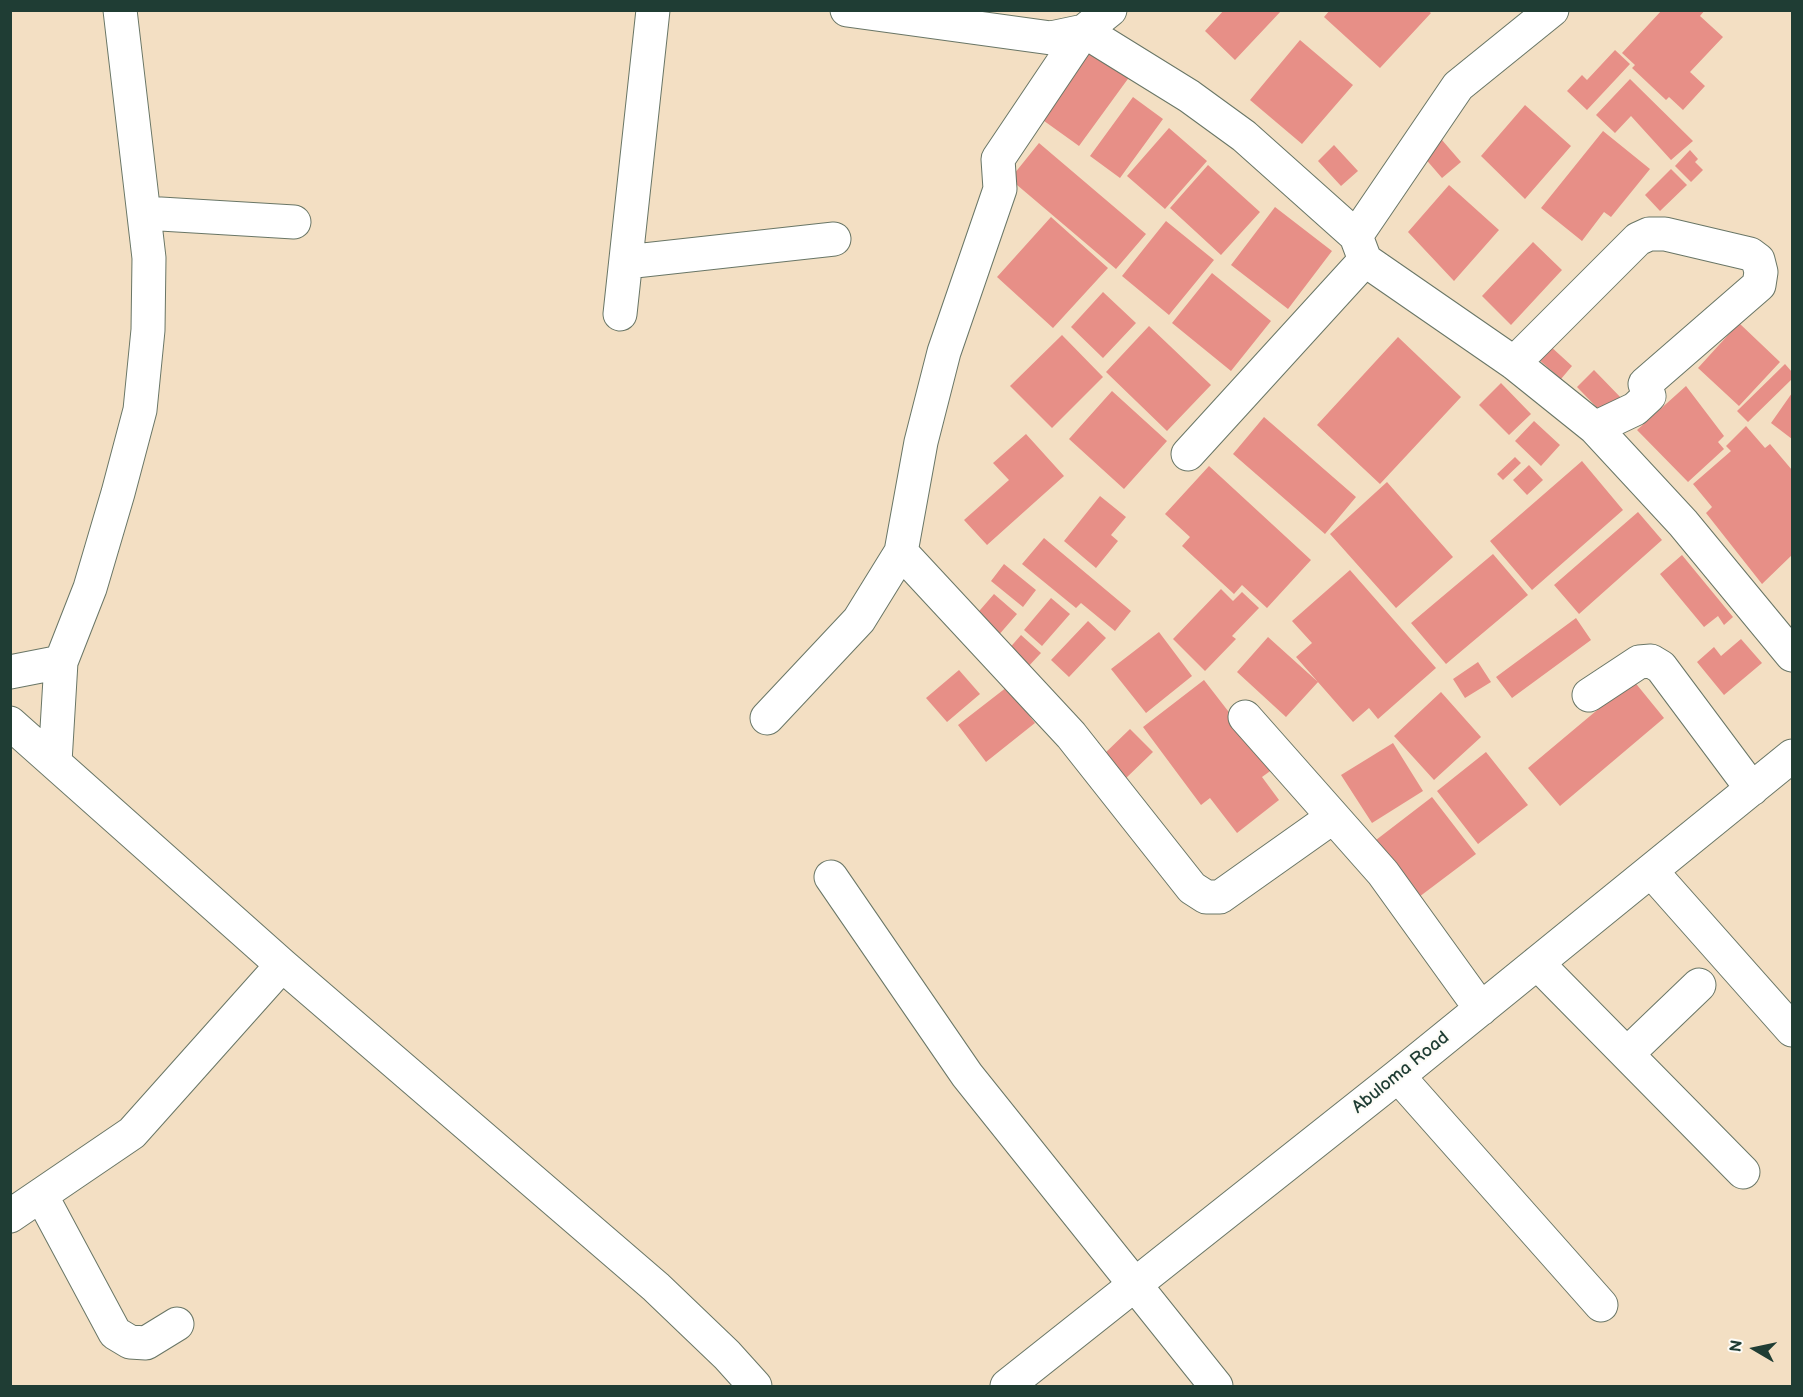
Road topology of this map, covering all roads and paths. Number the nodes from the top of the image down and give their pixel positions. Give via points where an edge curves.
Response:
1 (120, 10) edge
2 (653, 10) edge
3 (847, 10) edge
4 (1110, 10) edge
5 (1552, 10) edge
6 (1084, 31) junction
7 (144, 213) junction
8 (294, 222) dead end
9 (834, 239) dead end
10 (1360, 248) junction
11 (626, 262) junction
12 (620, 314) dead end
13 (1514, 363) junction
14 (1594, 428) junction
15 (1188, 454) dead end
16 (901, 552) junction
17 (1792, 655) edge
18 (61, 662) junction
19 (10, 672) edge
20 (1589, 695) dead end
21 (1245, 717) dead end
22 (767, 718) dead end
23 (10, 723) edge
24 (1792, 756) edge
25 (55, 762) junction
26 (1752, 789) junction
27 (1334, 817) junction
28 (1651, 871) junction
29 (831, 877) dead end
30 (1538, 963) junction
31 (282, 965) junction
32 (1699, 985) dead end
33 (1481, 1009) junction
34 (1792, 1030) edge
35 (1627, 1054) junction
36 (1398, 1076) junction
37 (1743, 1172) dead end
38 (41, 1195) junction
39 (10, 1216) edge
40 (1135, 1286) junction
41 (1601, 1305) dead end
42 (177, 1324) dead end
43 (755, 1386) edge
44 (1008, 1386) edge
45 (1216, 1386) edge

1 - 7 street
2 - 11 street
3 - 6 street via 1051,38
4 - 6 street
5 - 10 street via 1458,86
6 - 10 street via 1189,96 1244,136
6 - 16 street via 998,159 1000,189 944,352 921,442
7 - 8 street
7 - 18 street via 148,330 140,410 90,588
9 - 11 street
10 - 13 street
10 - 15 street
11 - 12 street
13 - 14 street
13 - 14 street via 1638,239 1649,234 1665,234 1749,254 1758,260 1759,285 1645,384 1648,396 1635,409
14 - 17 street via 1683,524
16 - 22 street via 860,620
16 - 27 street via 1071,735 1192,888 1206,897 1220,897
18 - 19 street
18 - 25 street
20 - 26 street via 1639,662 1651,661 1660,667
21 - 27 street
23 - 25 street
24 - 26 street, Abuloma Road
25 - 31 street
26 - 28 street, Abuloma Road
27 - 33 street via 1383,873
28 - 30 street, Abuloma Road
28 - 34 street
29 - 40 street via 967,1075
30 - 33 street, Abuloma Road
30 - 35 street
31 - 38 street via 132,1133
31 - 43 street via 656,1287
32 - 35 street
33 - 36 street, Abuloma Road
35 - 37 street
36 - 40 street, Abuloma Road
36 - 41 street
38 - 39 street
38 - 42 street via 115,1333 130,1342 146,1343
40 - 44 street, Abuloma Road
40 - 45 street

